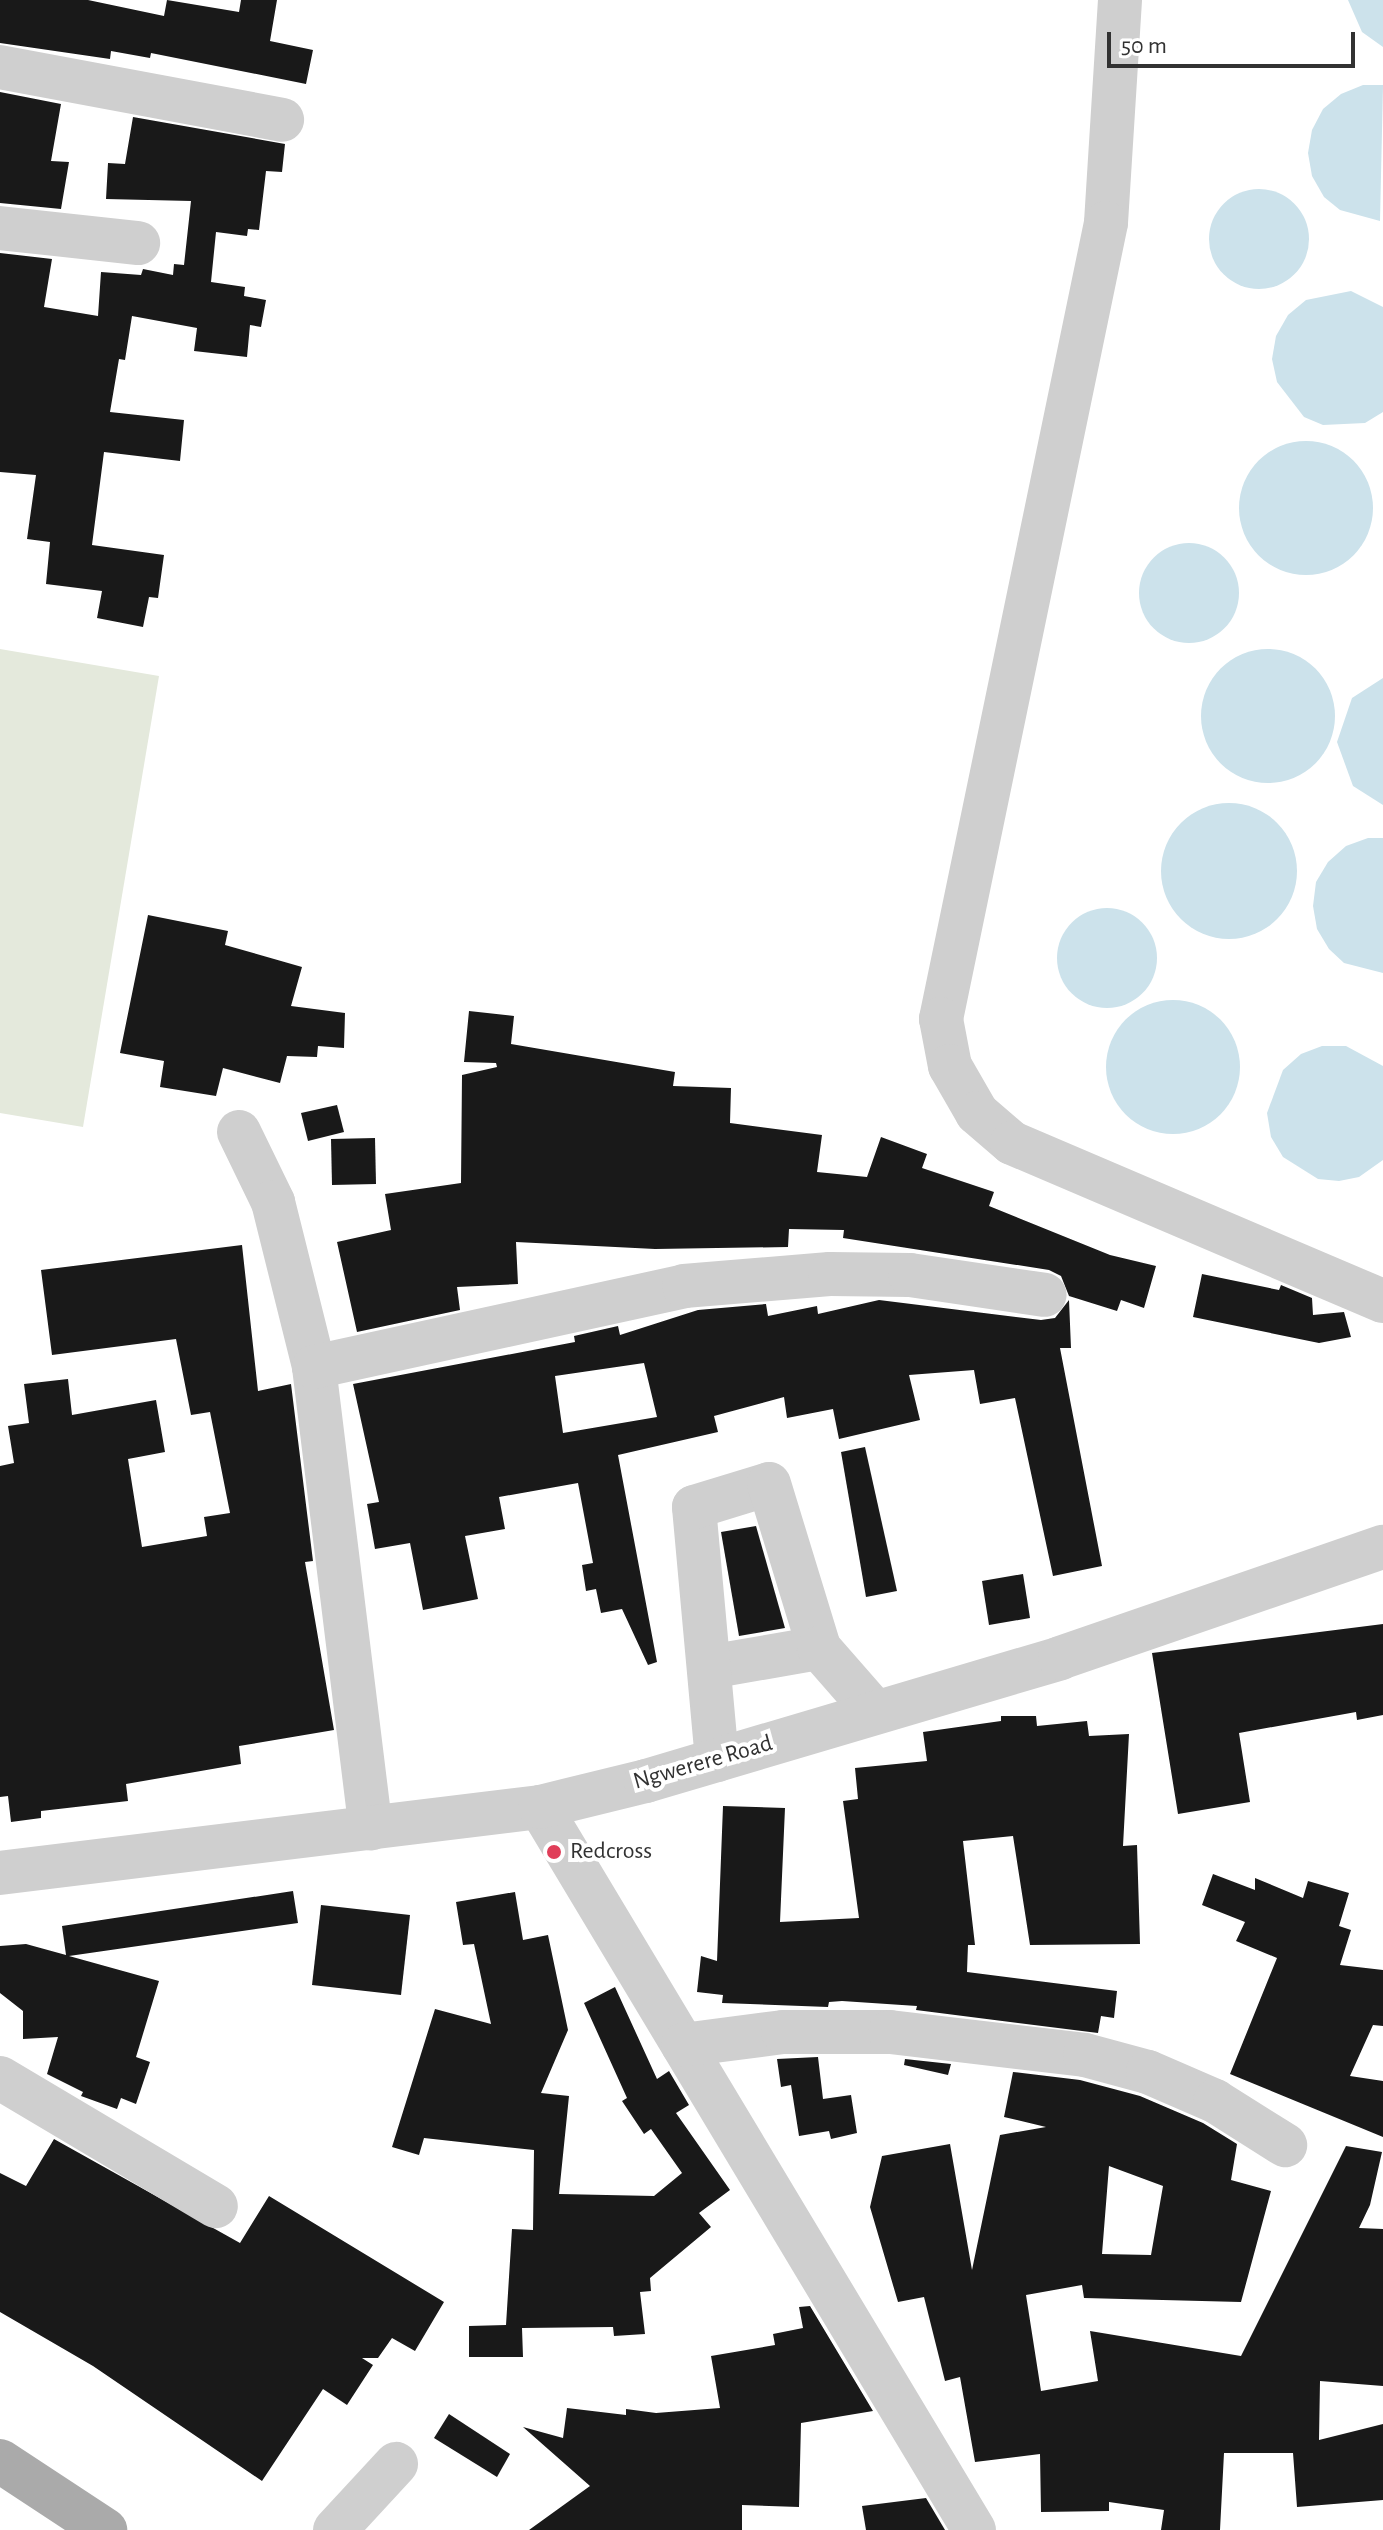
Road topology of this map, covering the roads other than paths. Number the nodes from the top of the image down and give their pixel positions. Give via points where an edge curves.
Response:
1 (1120, 0) edge
2 (0, 67) edge
3 (282, 120) dead end
4 (0, 228) edge
5 (138, 243) dead end
6 (239, 1132) dead end
7 (1045, 1295) dead end
8 (1383, 1301) edge
9 (314, 1367) junction
10 (1383, 1547) edge
11 (819, 1648) junction
12 (709, 1667) junction
13 (875, 1712) junction
14 (717, 1760) junction
15 (540, 1807) junction
16 (371, 1828) junction
17 (0, 1873) edge
18 (683, 2045) junction
19 (0, 2078) edge
20 (1285, 2145) dead end
21 (216, 2206) dead end
22 (0, 2461) edge
23 (396, 2464) dead end
24 (105, 2530) edge
25 (335, 2530) edge
26 (974, 2530) edge

1 - 8 street via 1106,223 941,1019 947,1050 977,1113 1012,1143
2 - 3 street
4 - 5 street
6 - 9 street via 273,1202
7 - 9 street via 910,1275 830,1274 684,1286
9 - 16 street
10 - 13 street, Ngwerere Road via 1060,1658
11 - 12 street
11 - 12 street via 769,1484 694,1507
11 - 13 street
12 - 14 street
13 - 14 street, Ngwerere Road
14 - 15 street, Ngwerere Road
15 - 16 street, Ngwerere Road
15 - 18 street
16 - 17 street, Ngwerere Road
18 - 20 street via 783,2032 890,2032 1085,2055 1148,2072 1215,2101
18 - 26 street
19 - 21 street
22 - 24 main road
23 - 25 street

